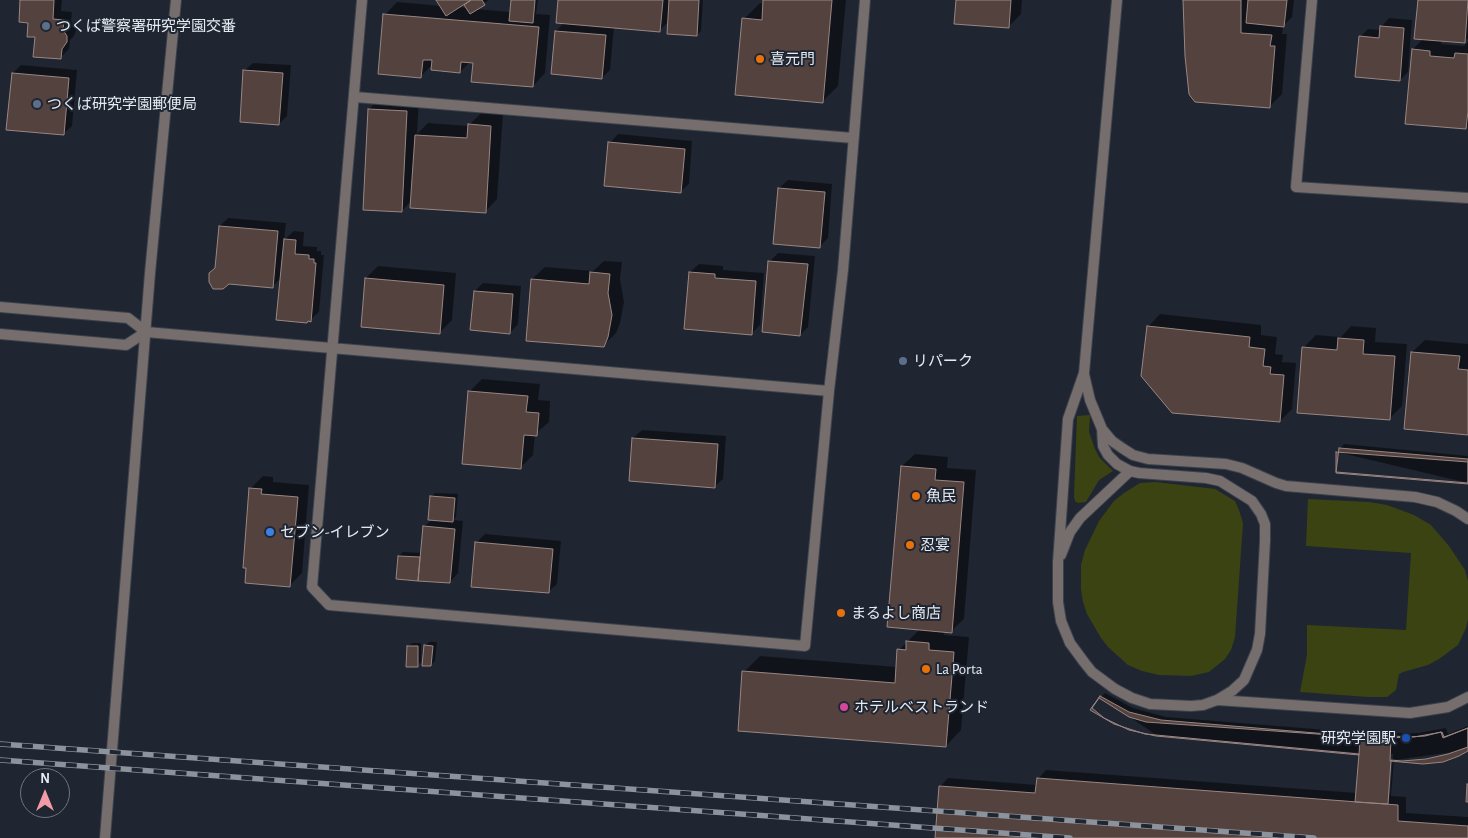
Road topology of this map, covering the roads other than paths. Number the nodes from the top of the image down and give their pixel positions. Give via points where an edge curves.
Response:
1 (176, 0) edge
2 (362, 0) edge
3 (865, 0) edge
4 (1117, 0) edge
5 (1312, 0) edge
6 (355, 97) junction
7 (853, 138) junction
8 (1468, 198) edge
9 (0, 307) edge
10 (146, 332) junction
11 (0, 334) edge
12 (334, 349) junction
13 (1084, 373) junction
14 (829, 391) junction
15 (1102, 429) junction
16 (1130, 471) junction
17 (1468, 519) edge
18 (1058, 562) junction
19 (1468, 697) edge
20 (1217, 700) junction
21 (105, 838) edge

1 - 10 street
2 - 6 street
3 - 7 street
4 - 13 street
5 - 8 street via 1296,187
6 - 7 street
6 - 12 street
7 - 14 street via 843,270
9 - 10 street via 128,318
10 - 11 street via 126,345
10 - 12 street
10 - 21 street
12 - 14 street
12 - 14 street via 312,587 329,605 805,646
13 - 15 street via 1090,400
13 - 18 street via 1068,419
15 - 16 street via 1103,446 1108,455
15 - 17 street via 1122,448 1148,459 1226,464 1286,486 1415,497 1437,502
16 - 18 street via 1080,518 1070,532
16 - 20 street via 1220,481 1252,500 1265,524 1257,650 1244,680
18 - 20 street via 1061,621 1070,643 1092,672 1115,689 1150,704 1191,706
19 - 20 street via 1448,708 1410,713

